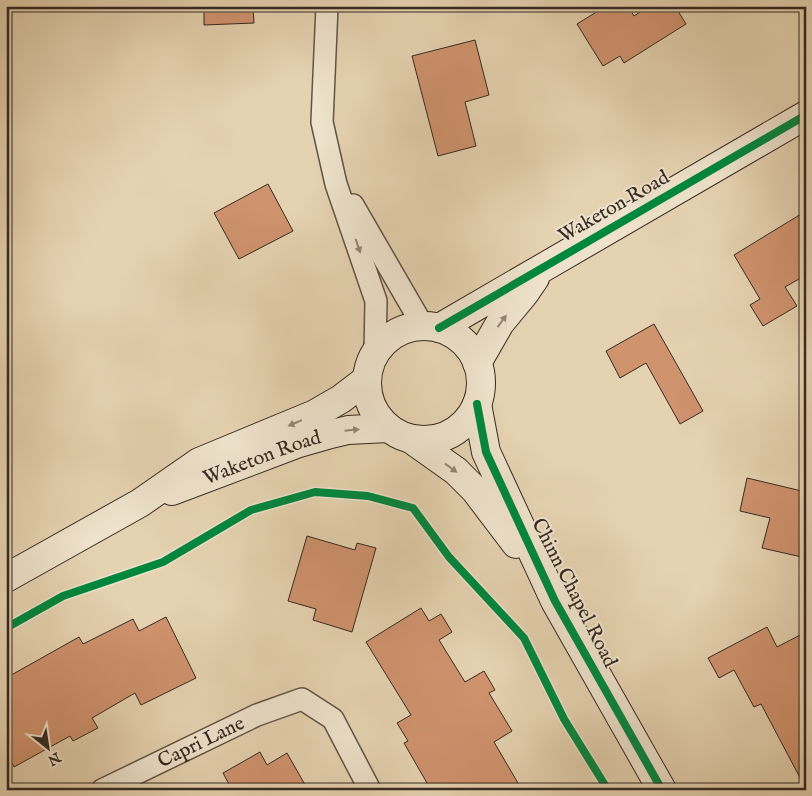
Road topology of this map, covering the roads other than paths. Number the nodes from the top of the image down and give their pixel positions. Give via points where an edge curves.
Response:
1 (327, 6) edge
2 (806, 115) edge
3 (336, 184) junction
4 (542, 268) junction
5 (431, 327) junction
6 (375, 353) junction
7 (477, 363) junction
8 (366, 380) junction
9 (477, 404) junction
10 (400, 434) junction
11 (140, 503) junction
12 (6, 578) edge
13 (555, 601) junction
14 (102, 790) edge
15 (370, 790) edge
16 (662, 790) edge

1 - 3 street via 322,122
2 - 4 street, Waketon Road
3 - 5 street via 358,211
3 -> 6 street via 376,301
4 - 5 street, Waketon Road
7 -> 4 street, Waketon Road via 500,322
5 - 6 street via 409,328 396,333
5 - 7 street via 450,332 462,340
6 - 8 street
7 - 9 street via 481,390
8 - 10 street via 367,395 378,419
8 -> 11 street, Waketon Road via 315,414 199,462
9 - 10 street via 461,427 437,439 424,441
9 - 13 street, Chinn Chapel Road via 486,452
11 -> 10 street, Waketon Road via 348,430
10 -> 13 street, Chinn Chapel Road via 456,471 476,490
11 - 12 street, Waketon Road
13 - 16 street, Chinn Chapel Road
14 - 15 street, Capri Lane via 257,715 302,699 333,719

